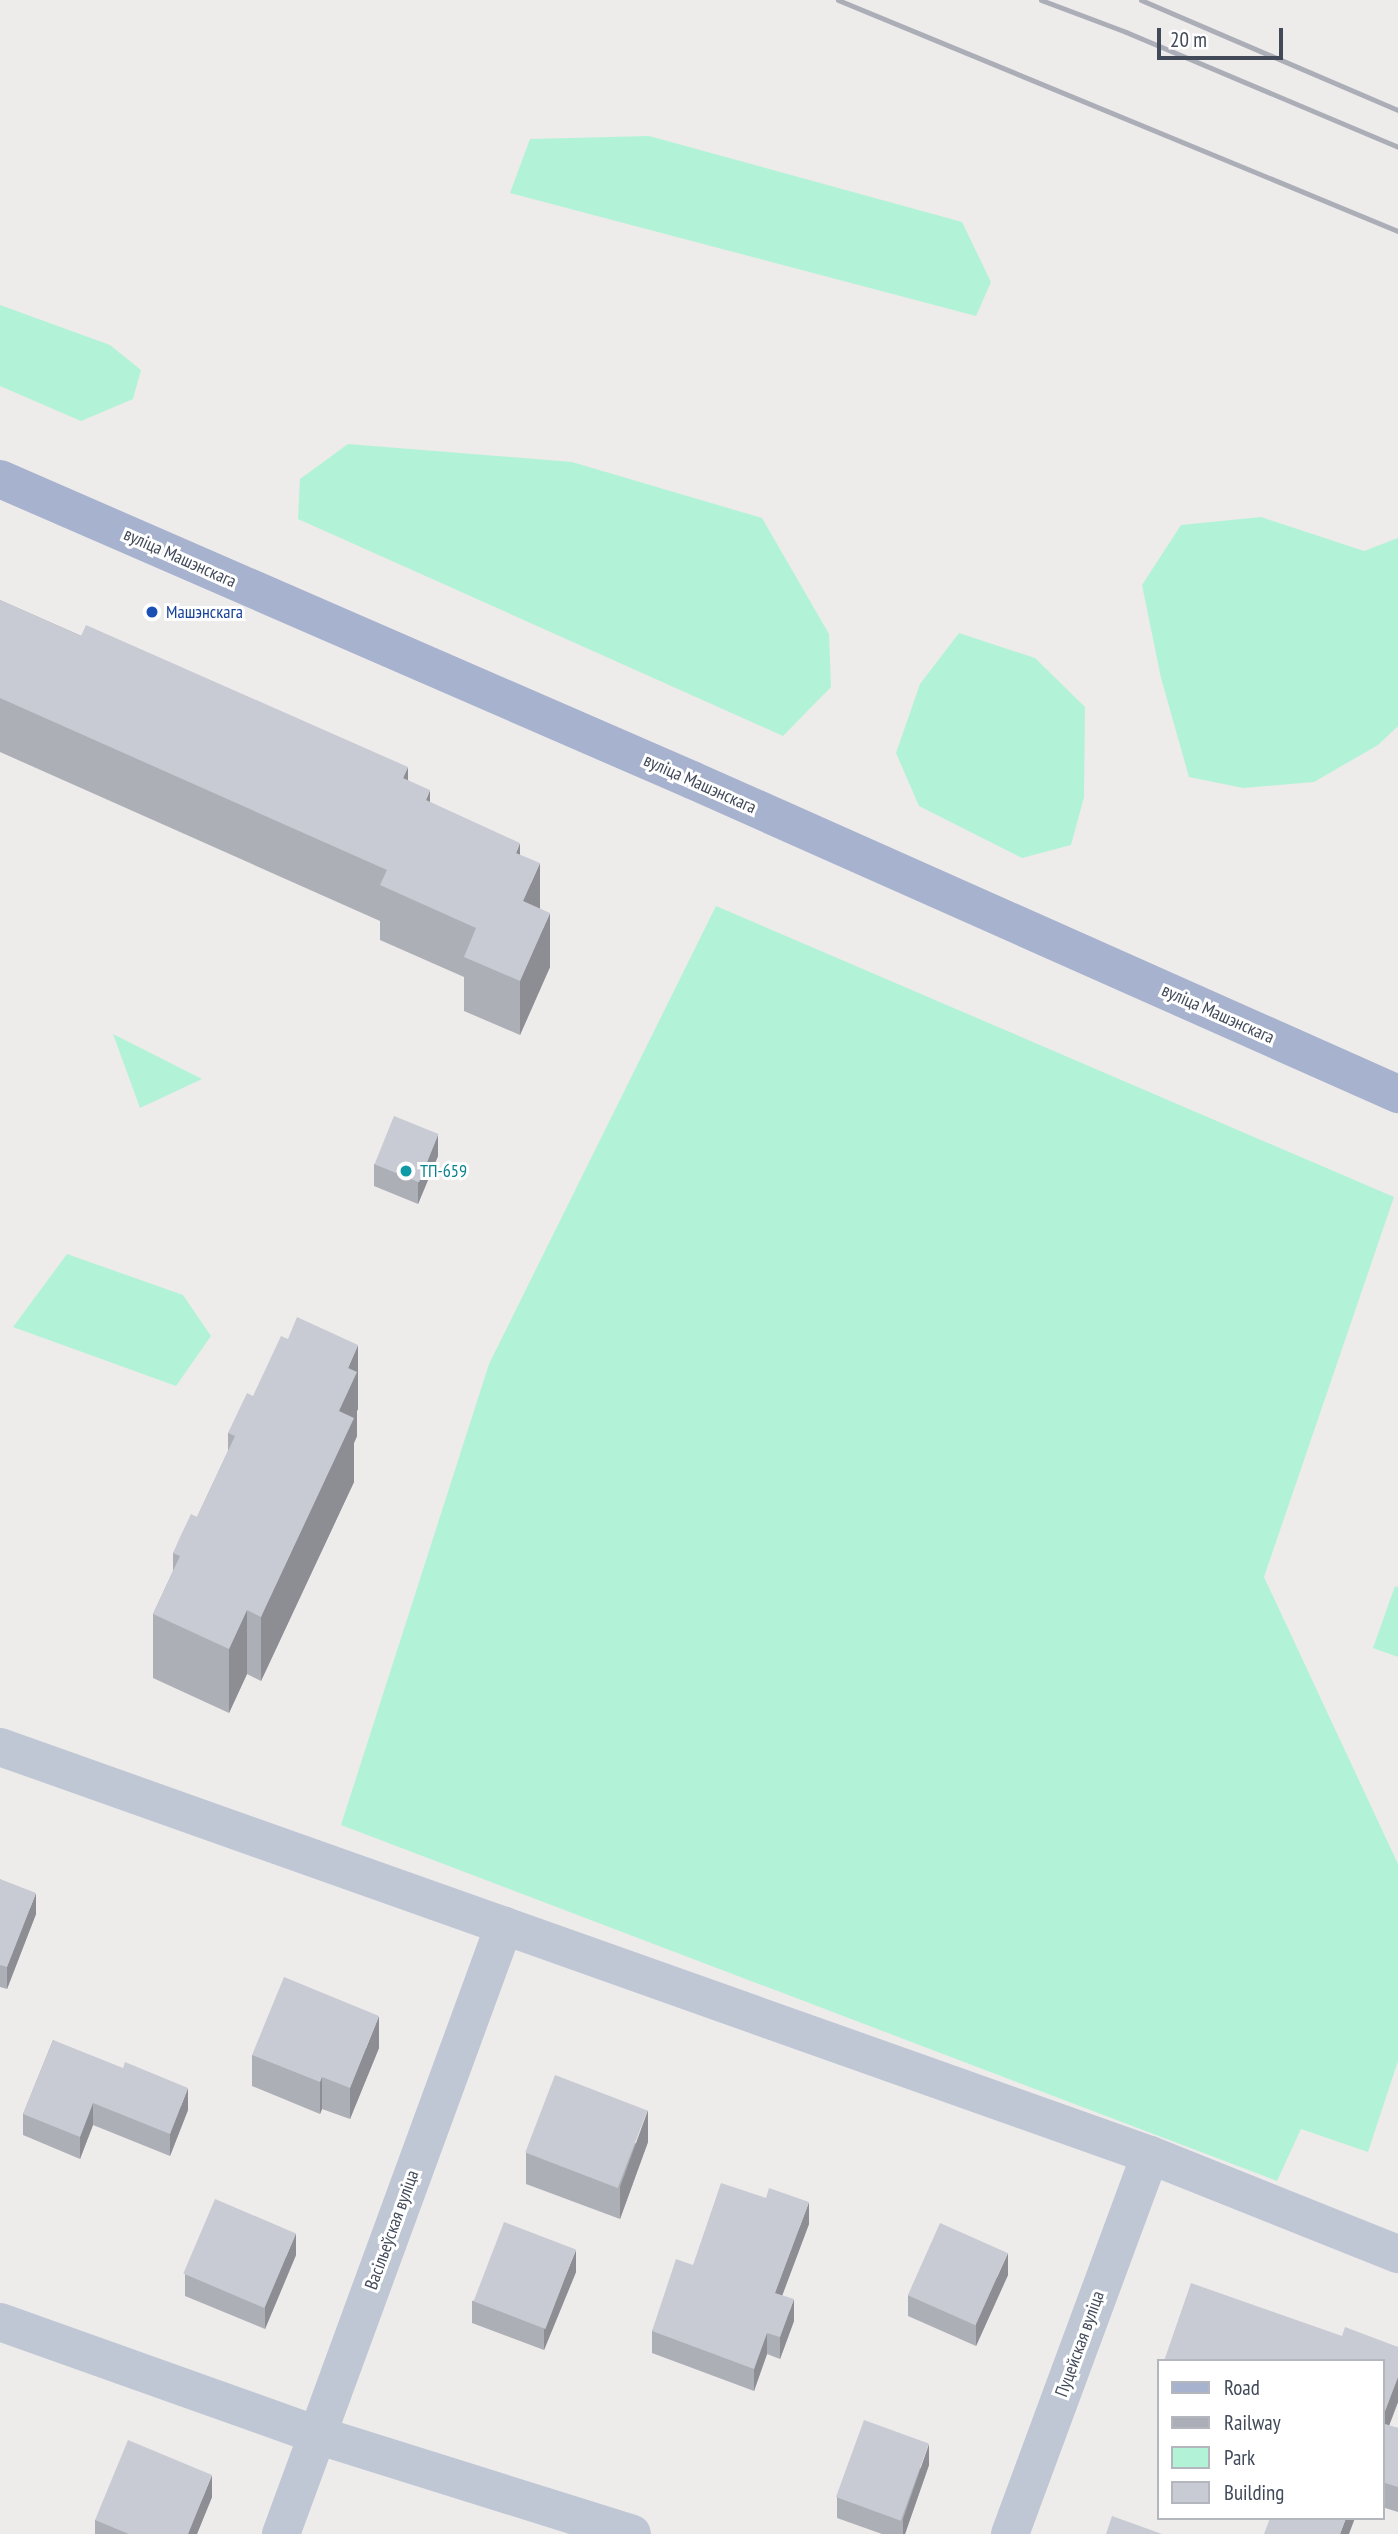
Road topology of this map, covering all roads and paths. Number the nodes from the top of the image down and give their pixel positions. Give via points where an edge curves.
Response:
1 (0, 479) edge
2 (1398, 1094) edge
3 (0, 1747) edge
4 (504, 1926) junction
5 (1150, 2155) junction
6 (1398, 2254) edge
7 (0, 2322) edge
8 (317, 2435) junction
9 (281, 2534) edge
10 (632, 2534) edge
11 (1010, 2534) edge

1 - 2 main road, вуліца Машэнскага
3 - 4 street
4 - 5 street
4 - 8 street, Васільеўская вуліца
5 - 6 street
5 - 11 street, Пуцейская вуліца
7 - 8 street
8 - 9 street, Васільеўская вуліца
8 - 10 street

